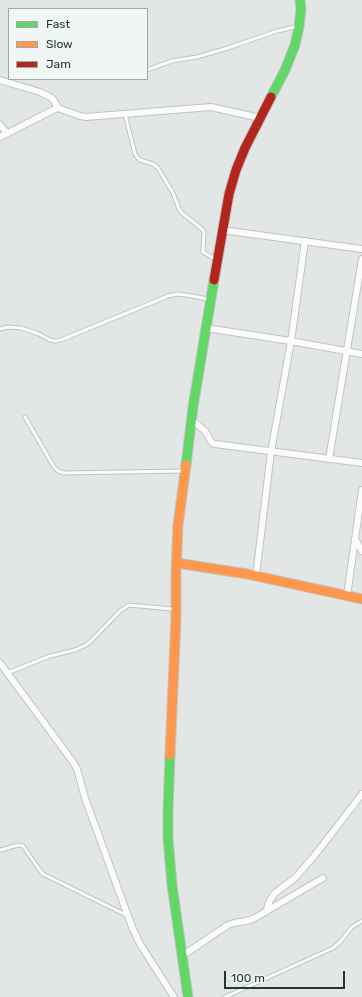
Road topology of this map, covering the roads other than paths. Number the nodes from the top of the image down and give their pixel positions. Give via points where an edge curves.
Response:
1 (300, 0) edge
2 (299, 27) junction
3 (148, 70) edge
4 (0, 80) edge
5 (58, 108) junction
6 (126, 114) junction
7 (260, 118) junction
8 (0, 126) edge
9 (7, 133) junction
10 (0, 137) edge
11 (222, 230) junction
12 (305, 241) junction
13 (362, 249) edge
14 (362, 258) edge
15 (217, 260) junction
16 (210, 300) junction
17 (206, 328) junction
18 (0, 329) edge
19 (291, 341) junction
20 (347, 352) junction
21 (362, 354) edge
22 (25, 417) dead end
23 (191, 418) junction
24 (271, 452) junction
25 (329, 459) junction
26 (362, 463) edge
27 (184, 471) junction
28 (362, 490) edge
29 (355, 539) junction
30 (362, 551) edge
31 (176, 563) junction
32 (256, 576) junction
33 (347, 596) junction
34 (362, 599) edge
35 (176, 610) junction
36 (0, 662) edge
37 (7, 673) junction
38 (362, 794) edge
39 (1, 850) dead end
40 (323, 878) dead end
41 (266, 912) junction
42 (128, 916) junction
43 (362, 921) edge
44 (182, 956) junction
45 (174, 997) edge
46 (188, 997) edge
47 (225, 997) edge

1 - 2 main road
2 - 3 lane via 277,31 228,48 172,61
2 - 7 main road via 285,70
4 - 5 street via 40,92 50,97
5 - 6 street via 86,117
5 - 9 street
6 - 7 street via 210,107
6 - 15 lane via 135,154 140,160 158,168 179,209 204,232 203,252
7 - 11 main road via 236,170
8 - 9 street
9 - 10 street
11 - 12 street
11 - 15 main road
12 - 13 street
12 - 19 street
14 - 20 street
15 - 16 main road
16 - 17 main road
16 - 18 lane via 177,294 168,296 55,341 28,329
17 - 19 street
17 - 23 main road
19 - 20 street
19 - 24 street
20 - 21 street
20 - 25 street
22 - 27 lane via 58,471
23 - 24 street via 205,431 212,443
23 - 27 main road
24 - 25 street
24 - 32 street
25 - 26 street
27 - 31 main road
28 - 29 street
29 - 30 street
29 - 33 street
31 - 32 main road
31 - 35 main road
32 - 33 main road
33 - 34 main road
35 - 37 lane via 129,605 120,610 86,645
35 - 44 main road via 168,838
36 - 37 street
37 - 42 street via 74,762
38 - 41 street via 295,878 272,896
39 - 42 lane via 21,845 43,874
40 - 41 street
41 - 44 street via 253,919 228,925
42 - 45 street via 140,944
43 - 47 lane via 352,927 333,948
44 - 46 main road

